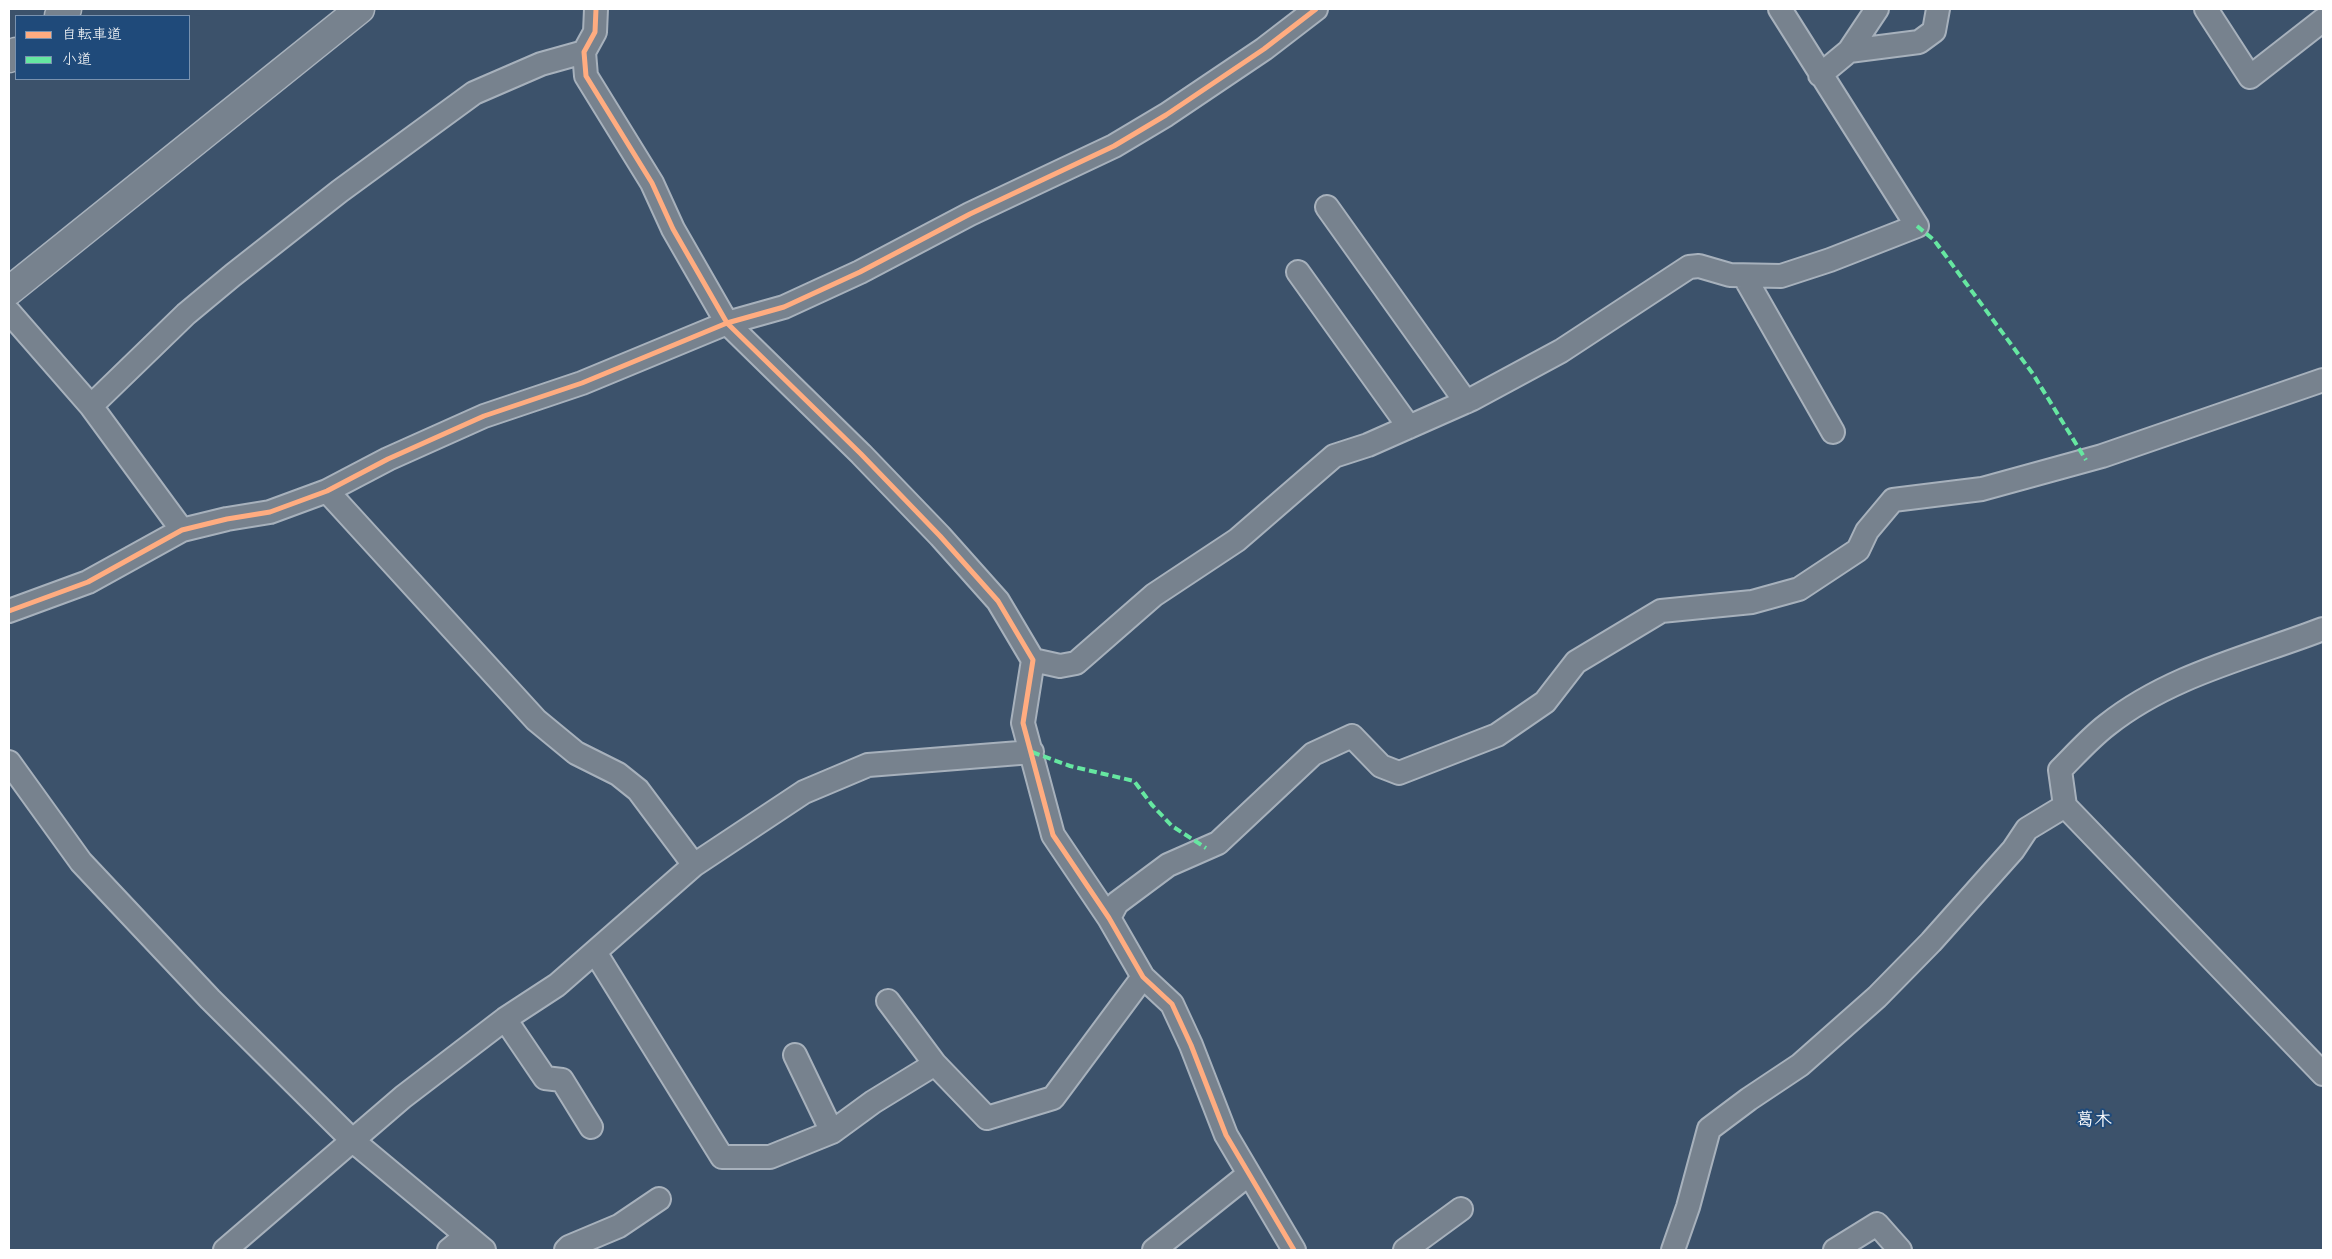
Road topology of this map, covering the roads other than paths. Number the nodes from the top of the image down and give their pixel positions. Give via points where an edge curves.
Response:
1 (360, 9) edge
2 (596, 9) edge
3 (1316, 9) edge
4 (1780, 9) edge
5 (1876, 9) edge
6 (1938, 9) edge
7 (2206, 9) edge
8 (2323, 20) edge
9 (1848, 51) junction
10 (584, 52) junction
11 (1820, 75) junction
12 (1328, 207) dead end
13 (1298, 272) dead end
14 (1744, 276) junction
15 (9, 291) edge
16 (9, 312) edge
17 (727, 323) junction
18 (2323, 380) edge
19 (1466, 402) junction
20 (92, 406) junction
21 (1409, 427) junction
22 (1833, 432) dead end
23 (327, 491) junction
24 (182, 530) junction
25 (9, 611) edge
26 (2323, 629) edge
27 (1033, 660) junction
28 (1032, 752) junction
29 (9, 762) edge
30 (2065, 806) junction
31 (694, 865) junction
32 (1109, 918) junction
33 (595, 952) junction
34 (1143, 977) junction
35 (888, 1001) dead end
36 (505, 1019) junction
37 (795, 1055) dead end
38 (935, 1064) junction
39 (2323, 1074) edge
40 (591, 1127) dead end
41 (832, 1132) junction
42 (352, 1140) junction
43 (1249, 1174) junction
44 (659, 1199) dead end
45 (1461, 1209) dead end
46 (458, 1243) edge
47 (225, 1250) edge
48 (484, 1250) edge
49 (566, 1250) edge
50 (1154, 1250) edge
51 (1294, 1250) edge
52 (1405, 1250) edge
53 (1673, 1250) edge
54 (1835, 1250) edge
55 (1900, 1250) edge

1 - 15 street
2 - 10 street via 595,32
3 - 17 street via 1264,49 1114,146 784,307
4 - 11 street
5 - 9 street
6 - 9 street via 1934,31 1918,42
7 - 8 street via 2250,76
9 - 11 street
10 - 17 street via 586,76 652,183 673,229
10 - 20 street via 541,64 474,93 226,280 186,314
11 - 14 street via 1917,226 1781,276
12 - 19 street
13 - 21 street
14 - 19 street via 1698,266 1689,268 1561,351
14 - 22 street
16 - 20 street
17 - 23 street via 582,383 484,416 388,459
17 - 27 street via 940,536 998,601
18 - 32 street via 2102,456 1982,489 1892,500 1867,532 1858,550 1799,589 1752,602 1661,611 1576,662 1545,702 1496,735 1399,773 1381,766 1352,736 1313,754 1218,843 1168,865 1117,903
19 - 21 street
20 - 24 street
21 - 27 street via 1334,456 1237,540 1154,595 1076,663 1060,666
23 - 24 street via 270,512
23 - 31 street via 536,720 576,753 618,774 638,790
24 - 25 street via 88,582
26 - 30 street via 2226,663 2157,692 2107,725 2060,770
27 - 28 street via 1023,723
28 - 31 street via 868,764 804,792
28 - 32 street via 1053,835
29 - 42 street via 81,862 210,1000
30 - 39 street
30 - 53 street via 2027,829 2013,850 1931,942 1877,997 1800,1065 1709,1129
31 - 33 street
32 - 34 street
33 - 36 street via 558,985
33 - 41 street via 722,1157 770,1157
34 - 38 street via 1053,1098 987,1118
34 - 43 street via 1172,1004 1226,1136
35 - 38 street
36 - 40 street via 545,1078 562,1080
36 - 42 street
37 - 41 street
38 - 41 street
42 - 46 street
42 - 47 street
43 - 50 street
43 - 51 street
44 - 49 street via 619,1226
45 - 52 street
46 - 48 street
54 - 55 street via 1877,1224

